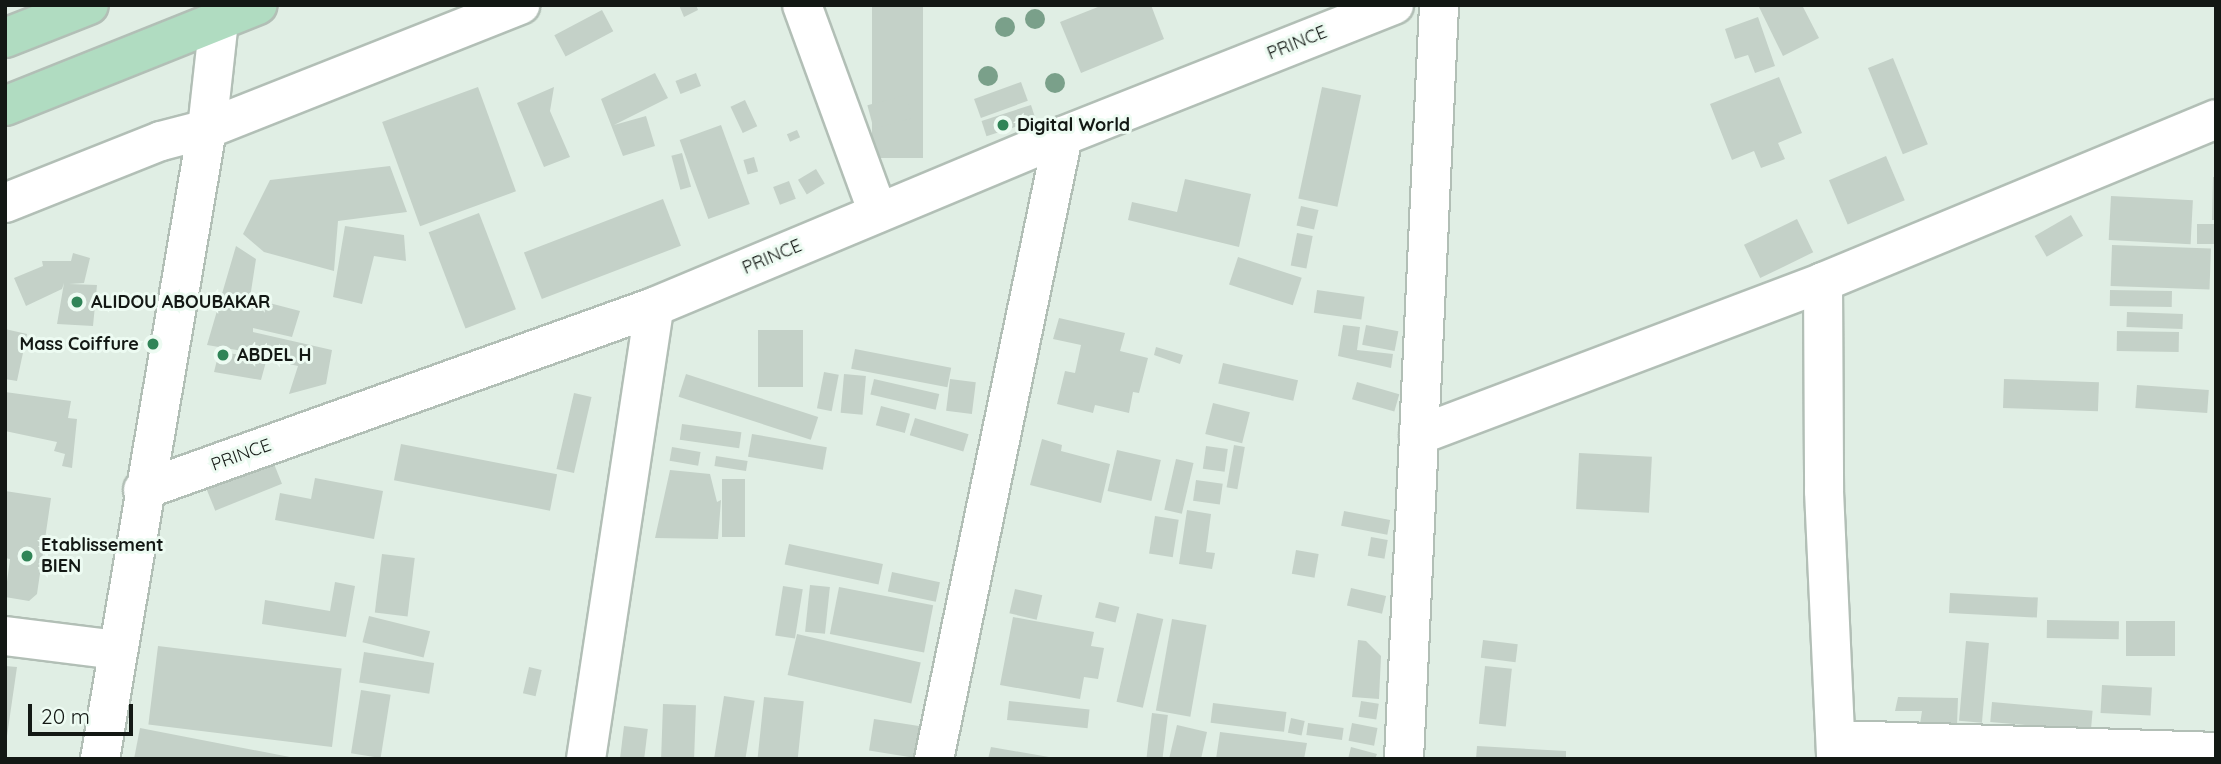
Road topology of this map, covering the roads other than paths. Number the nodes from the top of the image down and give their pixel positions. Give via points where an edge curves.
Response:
1 (89, 5) edge
2 (258, 5) edge
3 (520, 5) edge
4 (802, 5) edge
5 (1394, 5) edge
6 (1439, 5) edge
7 (219, 20) junction
8 (5, 38) edge
9 (5, 106) edge
10 (2216, 119) edge
11 (207, 129) junction
12 (1063, 136) junction
13 (5, 203) edge
14 (878, 213) junction
15 (1823, 282) junction
16 (654, 307) junction
17 (1419, 435) junction
18 (143, 490) junction
19 (5, 636) edge
20 (117, 650) junction
21 (1836, 749) edge
22 (2216, 752) edge
23 (100, 759) edge
24 (586, 759) edge
25 (934, 759) edge
26 (1404, 759) edge

1 - 8 main road
2 - 7 main road
3 - 11 street
4 - 14 street
5 - 12 street, PRINCE
6 - 17 street
7 - 9 main road
7 - 11 street
10 - 15 street
11 - 13 street via 161,141
11 - 18 street
12 - 14 street, PRINCE
12 - 25 street
14 - 16 street, PRINCE
15 - 17 street
15 - 21 street via 1824,491
16 - 18 street, PRINCE
16 - 24 street
17 - 26 street
18 - 20 street
19 - 20 street
20 - 23 street
21 - 22 street

